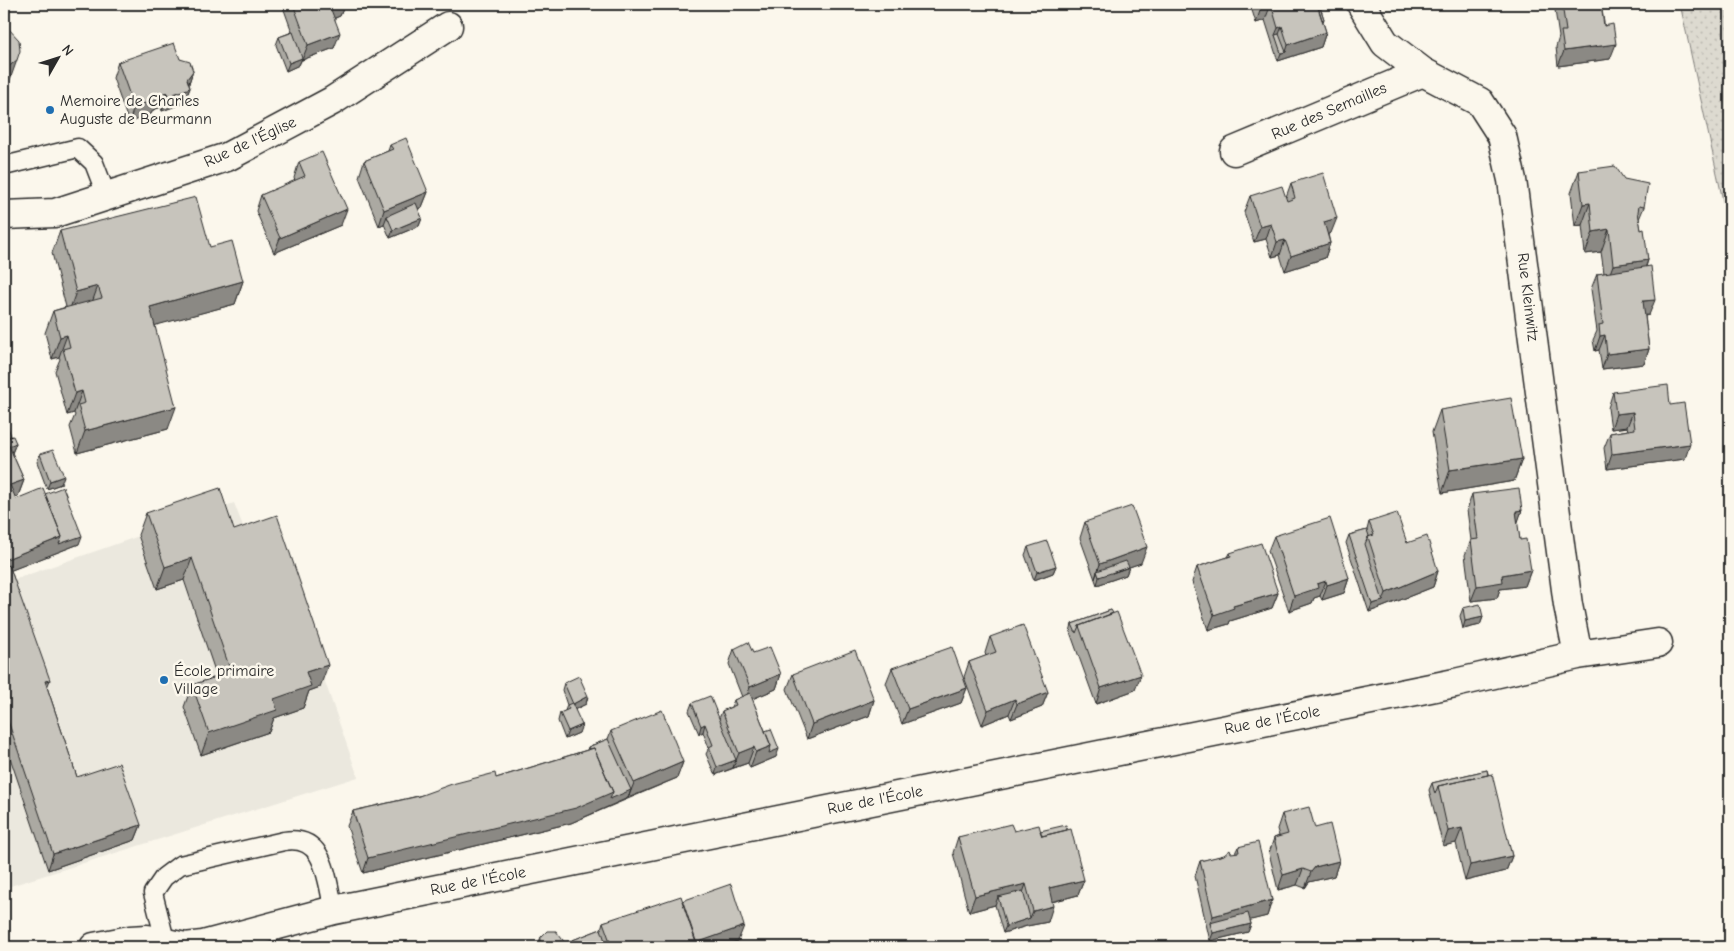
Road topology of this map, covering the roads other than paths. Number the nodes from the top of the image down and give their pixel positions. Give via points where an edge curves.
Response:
1 (1361, 4) edge
2 (448, 26) dead end
3 (1423, 72) junction
4 (1234, 151) dead end
5 (4, 166) edge
6 (107, 197) junction
7 (4, 215) edge
8 (1658, 643) dead end
9 (1578, 655) junction
10 (334, 910) junction
11 (166, 944) junction
12 (94, 947) edge

1 - 3 street, Rue Kleinwitz via 1384,43
2 - 6 street, Rue de l'Église via 332,102 227,157
3 - 4 street, Rue des Semailles
3 - 9 street, Rue Kleinwitz via 1480,102 1502,136 1512,180 1568,605
5 - 6 lane via 78,148 94,163
6 - 7 street, Rue de l'Église via 55,213
8 - 9 street, Rue de l'École
9 - 10 street, Rue de l'École via 1426,689
10 - 11 street, Rue de l'École via 203,945
10 - 11 lane via 320,856 310,844 284,841 180,864 164,877 153,893
11 - 12 street, Rue de l'École via 147,939

